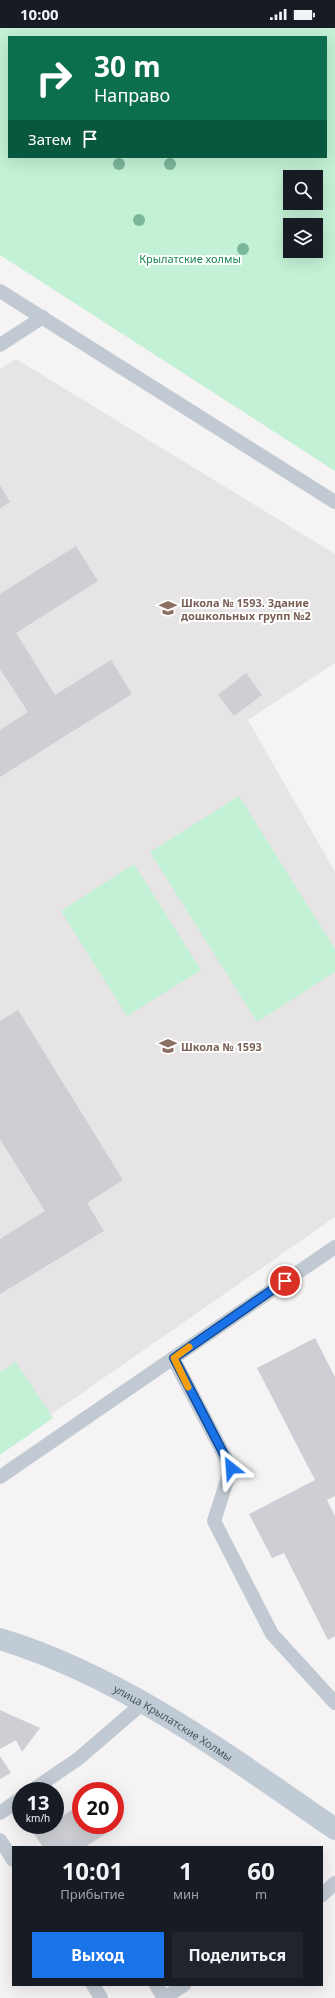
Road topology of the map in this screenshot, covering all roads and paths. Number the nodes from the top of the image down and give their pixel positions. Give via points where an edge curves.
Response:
1 (0, 291) edge
2 (44, 317) junction
3 (0, 345) edge
4 (335, 502) edge
5 (335, 1247) edge
6 (174, 1358) junction
7 (0, 1477) edge
8 (0, 1639) edge
9 (143, 1703) junction
10 (335, 1703) edge
11 (44, 1782) edge
12 (12, 1804) edge
13 (0, 1813) edge
14 (335, 1829) edge
15 (0, 1840) edge
16 (12, 1858) edge
17 (335, 1883) edge
18 (323, 1893) edge
19 (94, 1986) edge
20 (157, 1986) edge
21 (182, 1986) edge
22 (101, 1998) edge
23 (164, 1998) edge

1 - 2 lane
2 - 3 lane
2 - 4 lane
5 - 6 lane
6 - 7 lane
6 - 10 lane via 231,1468 214,1521 272,1634
8 - 9 street, улица Крылатские Холмы via 31,1648 82,1669
9 - 11 lane via 78,1759
9 - 14 street, улица Крылатские Холмы via 214,1746
12 - 13 lane
15 - 16 lane
17 - 18 lane
19 - 22 lane
20 - 23 lane
21 - 23 lane

